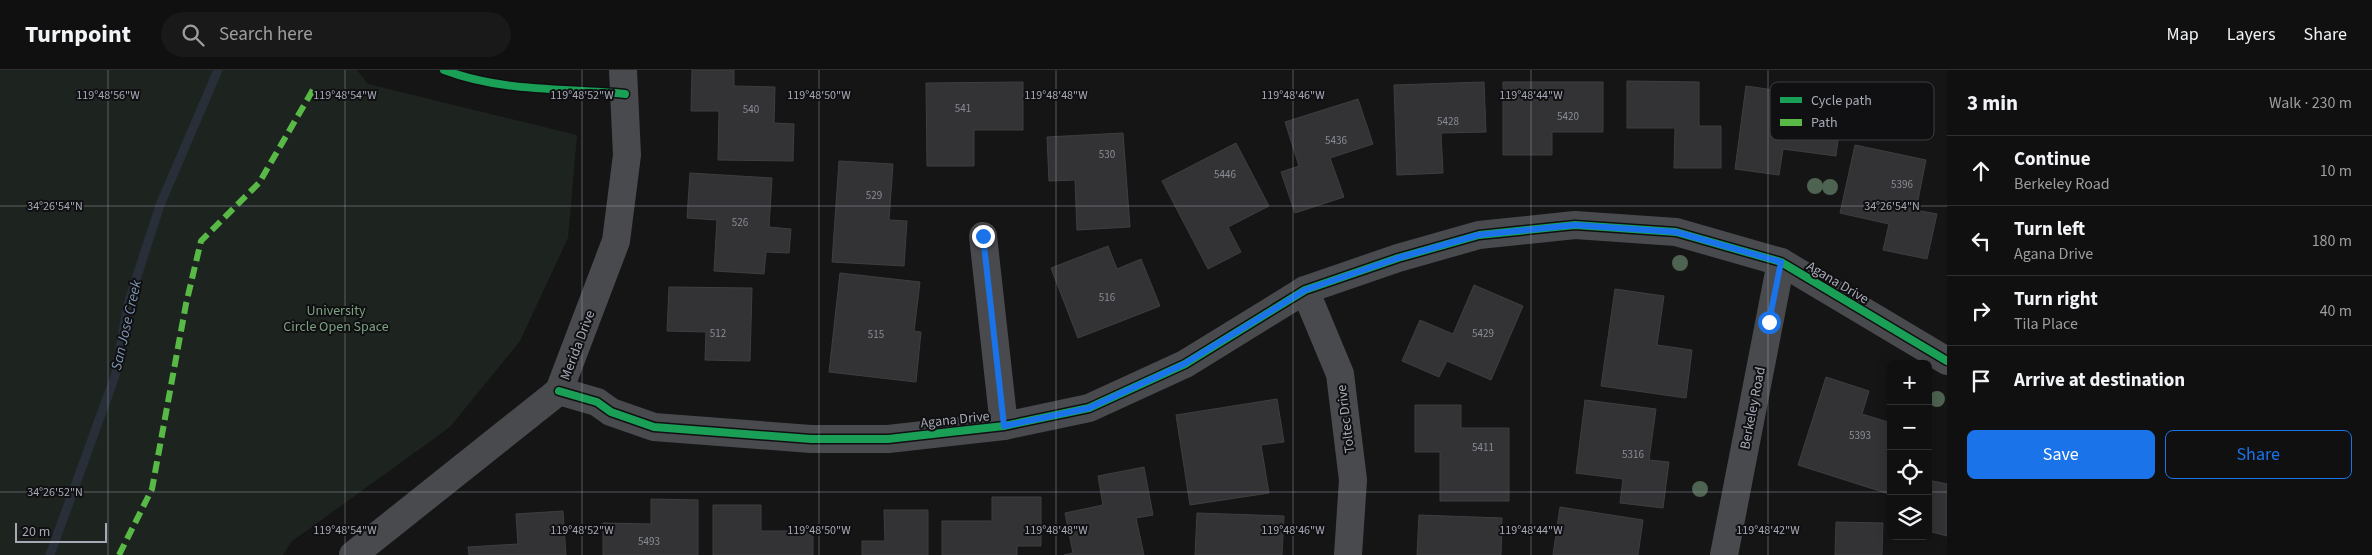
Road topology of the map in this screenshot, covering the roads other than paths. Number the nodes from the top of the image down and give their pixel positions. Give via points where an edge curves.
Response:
1 (623, 70) edge
2 (983, 236) dead end
3 (1781, 262) junction
4 (1305, 290) junction
5 (1947, 361) edge
6 (559, 391) junction
7 (1004, 426) junction
8 (353, 555) edge
9 (1348, 555) edge
10 (1724, 555) edge

1 - 6 street, Merida Drive via 627,155 616,241
2 - 7 street
3 - 4 street, Agana Drive via 1676,232 1575,225 1478,235
3 - 5 street, Agana Drive
3 - 10 street, Berkeley Road
4 - 7 street, Agana Drive via 1184,364 1089,408
4 - 9 street, Toltec Drive via 1340,374 1353,480
6 - 7 street, Agana Drive via 597,402 612,412 654,427 821,439 888,438
6 - 8 street, Merida Drive

